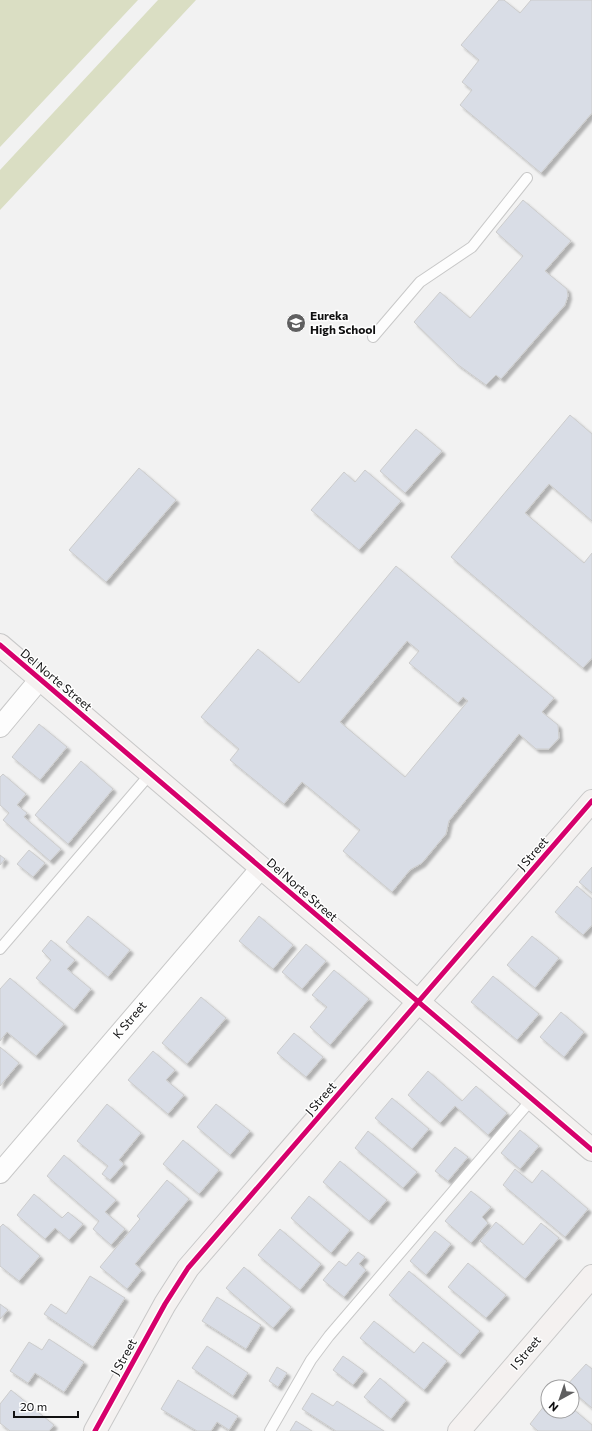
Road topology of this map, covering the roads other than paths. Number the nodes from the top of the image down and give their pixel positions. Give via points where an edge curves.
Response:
1 (527, 178) dead end
2 (373, 337) dead end
3 (0, 645) edge
4 (40, 679) junction
5 (0, 727) edge
6 (151, 773) junction
7 (592, 801) edge
8 (261, 868) junction
9 (0, 949) edge
10 (417, 1002) junction
11 (532, 1099) junction
12 (592, 1150) edge
13 (0, 1173) edge
14 (592, 1276) edge
15 (95, 1431) edge
16 (270, 1431) edge
17 (459, 1431) edge

1 - 2 lane via 472,247 420,282
3 - 4 street, Del Norte Street
4 - 5 street
4 - 6 street, Del Norte Street
6 - 8 street, Del Norte Street
6 - 9 lane
7 - 10 street, J Street
8 - 10 street, Del Norte Street
8 - 13 street, K Street
10 - 11 street, Del Norte Street
10 - 15 street, J Street via 188,1268 165,1304
11 - 12 street, Del Norte Street
11 - 16 lane via 329,1336 311,1360
14 - 17 street, I Street

